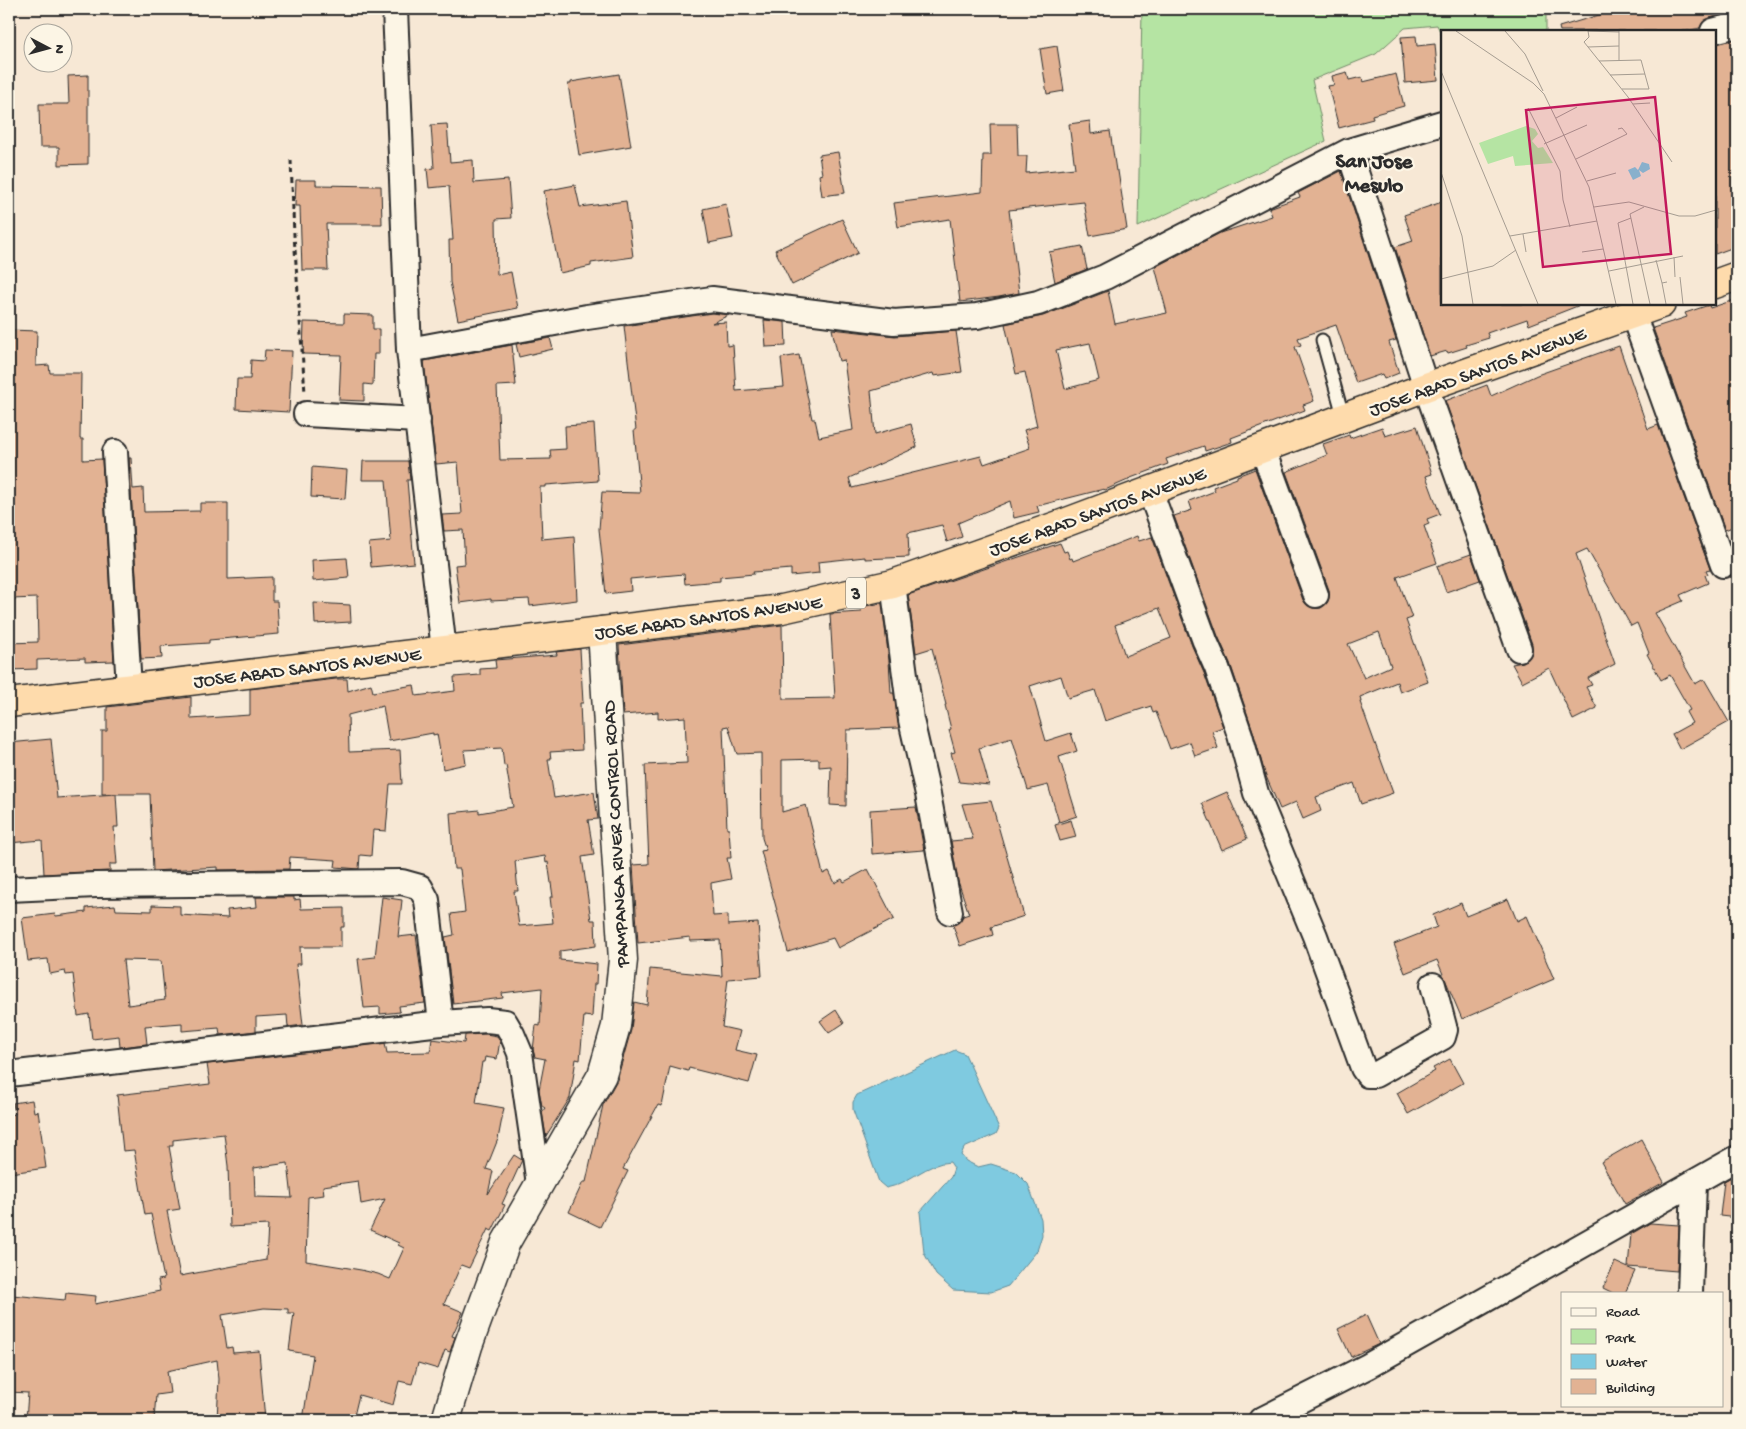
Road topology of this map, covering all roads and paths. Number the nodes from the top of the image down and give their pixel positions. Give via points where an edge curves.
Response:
1 (395, 9) edge
2 (1737, 25) edge
3 (1716, 30) edge
4 (1441, 122) edge
5 (1350, 151) junction
6 (291, 160) dead end
7 (1737, 276) edge
8 (1716, 284) edge
9 (1658, 305) edge
10 (1633, 314) junction
11 (1322, 340) dead end
12 (409, 350) junction
13 (1426, 387) junction
14 (306, 414) joint
15 (1344, 418) junction
16 (418, 420) junction
17 (1263, 450) junction
18 (115, 452) dead end
19 (1150, 491) junction
20 (1723, 565) dead end
21 (893, 584) junction
22 (1316, 594) dead end
23 (602, 631) junction
24 (1519, 649) dead end
25 (444, 650) junction
26 (129, 688) junction
27 (9, 703) edge
28 (9, 890) edge
29 (950, 912) dead end
30 (1434, 985) dead end
31 (441, 1023) junction
32 (9, 1074) edge
33 (1737, 1158) edge
34 (1694, 1183) junction
35 (539, 1184) junction
36 (1690, 1292) edge
37 (446, 1420) edge
38 (1261, 1420) edge

1 - 12 street
2 - 3 street
4 - 5 street
5 - 12 street via 1105,277 1038,303 978,316 894,322 712,300 587,317
5 - 13 street
6 - 14 path
7 - 8 highway
9 - 10 highway, JOSE ABAD SANTOS AVENUE / 3
10 - 13 highway, JOSE ABAD SANTOS AVENUE / 3
10 - 20 street
11 - 15 lane
12 - 16 street
13 - 15 highway, JOSE ABAD SANTOS AVENUE / 3
13 - 24 street
14 - 16 street
15 - 17 highway, JOSE ABAD SANTOS AVENUE / 3
16 - 25 street
17 - 19 highway, JOSE ABAD SANTOS AVENUE / 3
17 - 22 street
18 - 26 street
19 - 21 highway, JOSE ABAD SANTOS AVENUE / 3
19 - 30 street via 1217,668 1256,793 1368,1075 1375,1075 1443,1037 1445,1030
21 - 23 highway, JOSE ABAD SANTOS AVENUE / 3 via 782,610
21 - 29 street via 911,720
23 - 25 highway, JOSE ABAD SANTOS AVENUE / 3
23 - 35 main road, PAMPANGA RIVER CONTROL ROAD via 623,960 616,1026 602,1075
25 - 26 highway, JOSE ABAD SANTOS AVENUE / 3
26 - 27 highway, JOSE ABAD SANTOS AVENUE / 3
28 - 31 street via 96,884 402,882 420,887 428,900
31 - 32 street
31 - 35 street via 506,1022 520,1053
33 - 34 street
34 - 36 street
34 - 38 street via 1368,1366
35 - 37 main road, PAMPANGA RIVER CONTROL ROAD via 506,1242 468,1346

